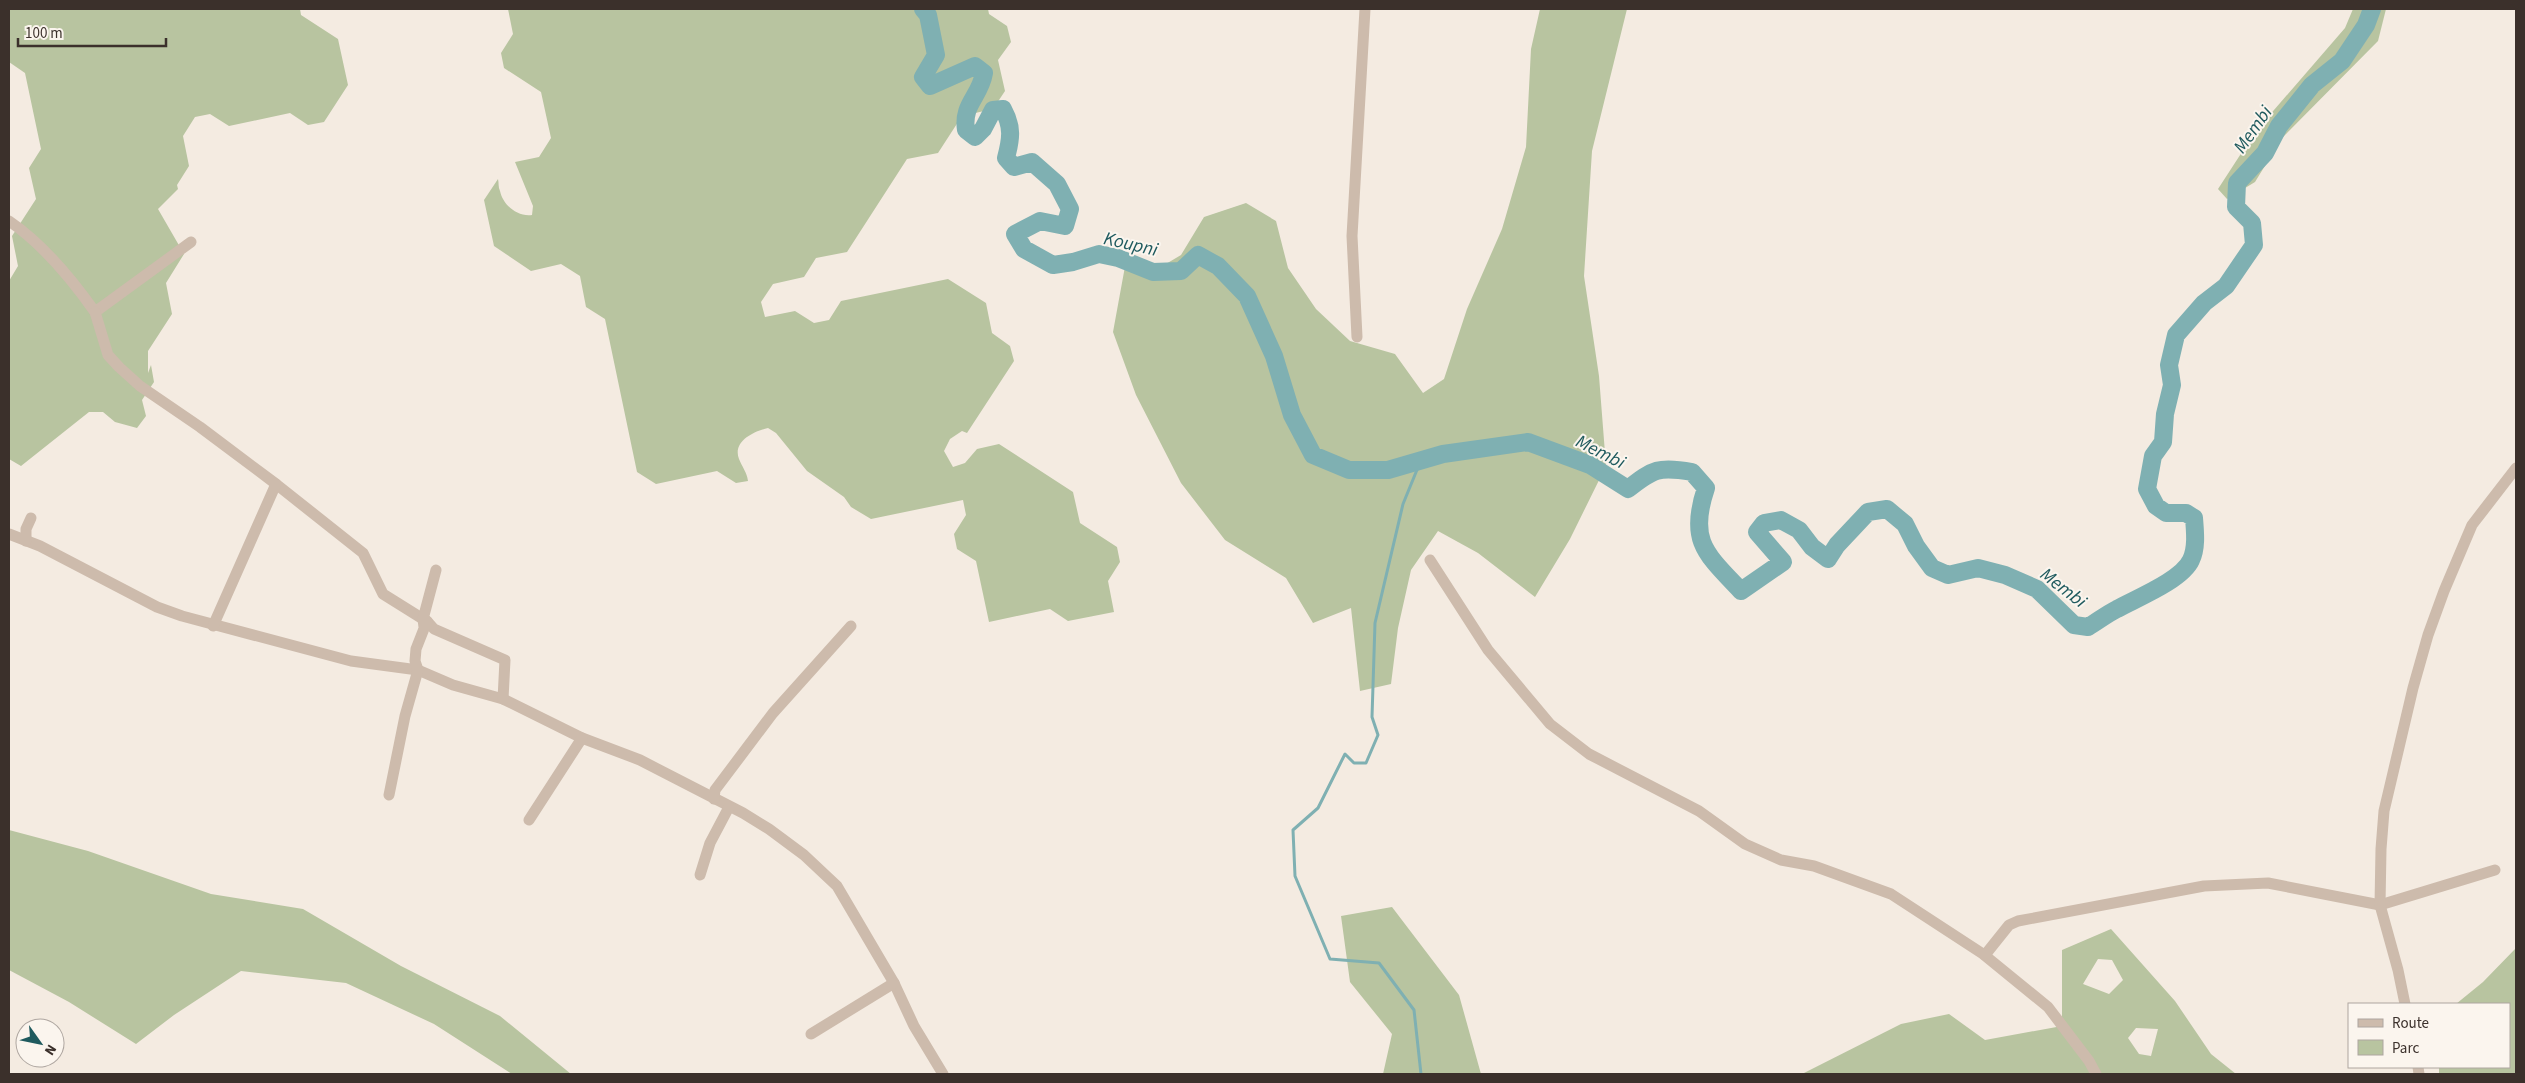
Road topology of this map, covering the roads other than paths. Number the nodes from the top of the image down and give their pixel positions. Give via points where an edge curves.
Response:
1 (1365, 9) edge
2 (9, 221) edge
3 (191, 242) dead end
4 (94, 312) junction
5 (1357, 337) dead end
6 (2516, 468) edge
7 (276, 484) junction
8 (30, 518) dead end
9 (9, 534) edge
10 (26, 541) junction
11 (1430, 560) dead end
12 (436, 570) dead end
13 (425, 620) junction
14 (213, 626) junction
15 (851, 626) dead end
16 (418, 670) junction
17 (503, 699) junction
18 (582, 738) junction
19 (390, 795) dead end
20 (714, 799) junction
21 (729, 807) junction
22 (529, 820) dead end
23 (2495, 870) dead end
24 (700, 875) dead end
25 (2380, 905) junction
26 (1985, 955) junction
27 (894, 983) junction
28 (2405, 1003) edge
29 (810, 1034) dead end
30 (943, 1074) edge
31 (2096, 1074) edge

1 - 5 street via 1352,236
2 - 4 street via 51,258
3 - 4 street
4 - 7 street via 108,355 119,367 140,386
6 - 25 street via 2472,525 2428,635 2384,811
7 - 13 street via 363,553 383,594
7 - 14 street
8 - 10 street
9 - 10 street
10 - 14 street via 157,607
11 - 26 street via 1488,650 1550,724 1589,754 1699,811 1745,844 1781,860 1814,866 1891,894
12 - 13 street
13 - 16 street via 416,649
13 - 17 street via 434,629 505,660
14 - 16 street via 351,661
15 - 20 street via 772,713 715,790
16 - 17 street via 452,685
16 - 19 street via 405,716
17 - 18 street
18 - 20 street via 640,760
18 - 22 street
20 - 21 street
21 - 24 street via 710,842
21 - 27 street via 769,829 804,855 837,886
23 - 25 street
25 - 26 street via 2268,883 2204,886 2018,920 2009,924
25 - 28 street
26 - 31 street via 2048,1007
27 - 29 street
27 - 30 street via 914,1026

